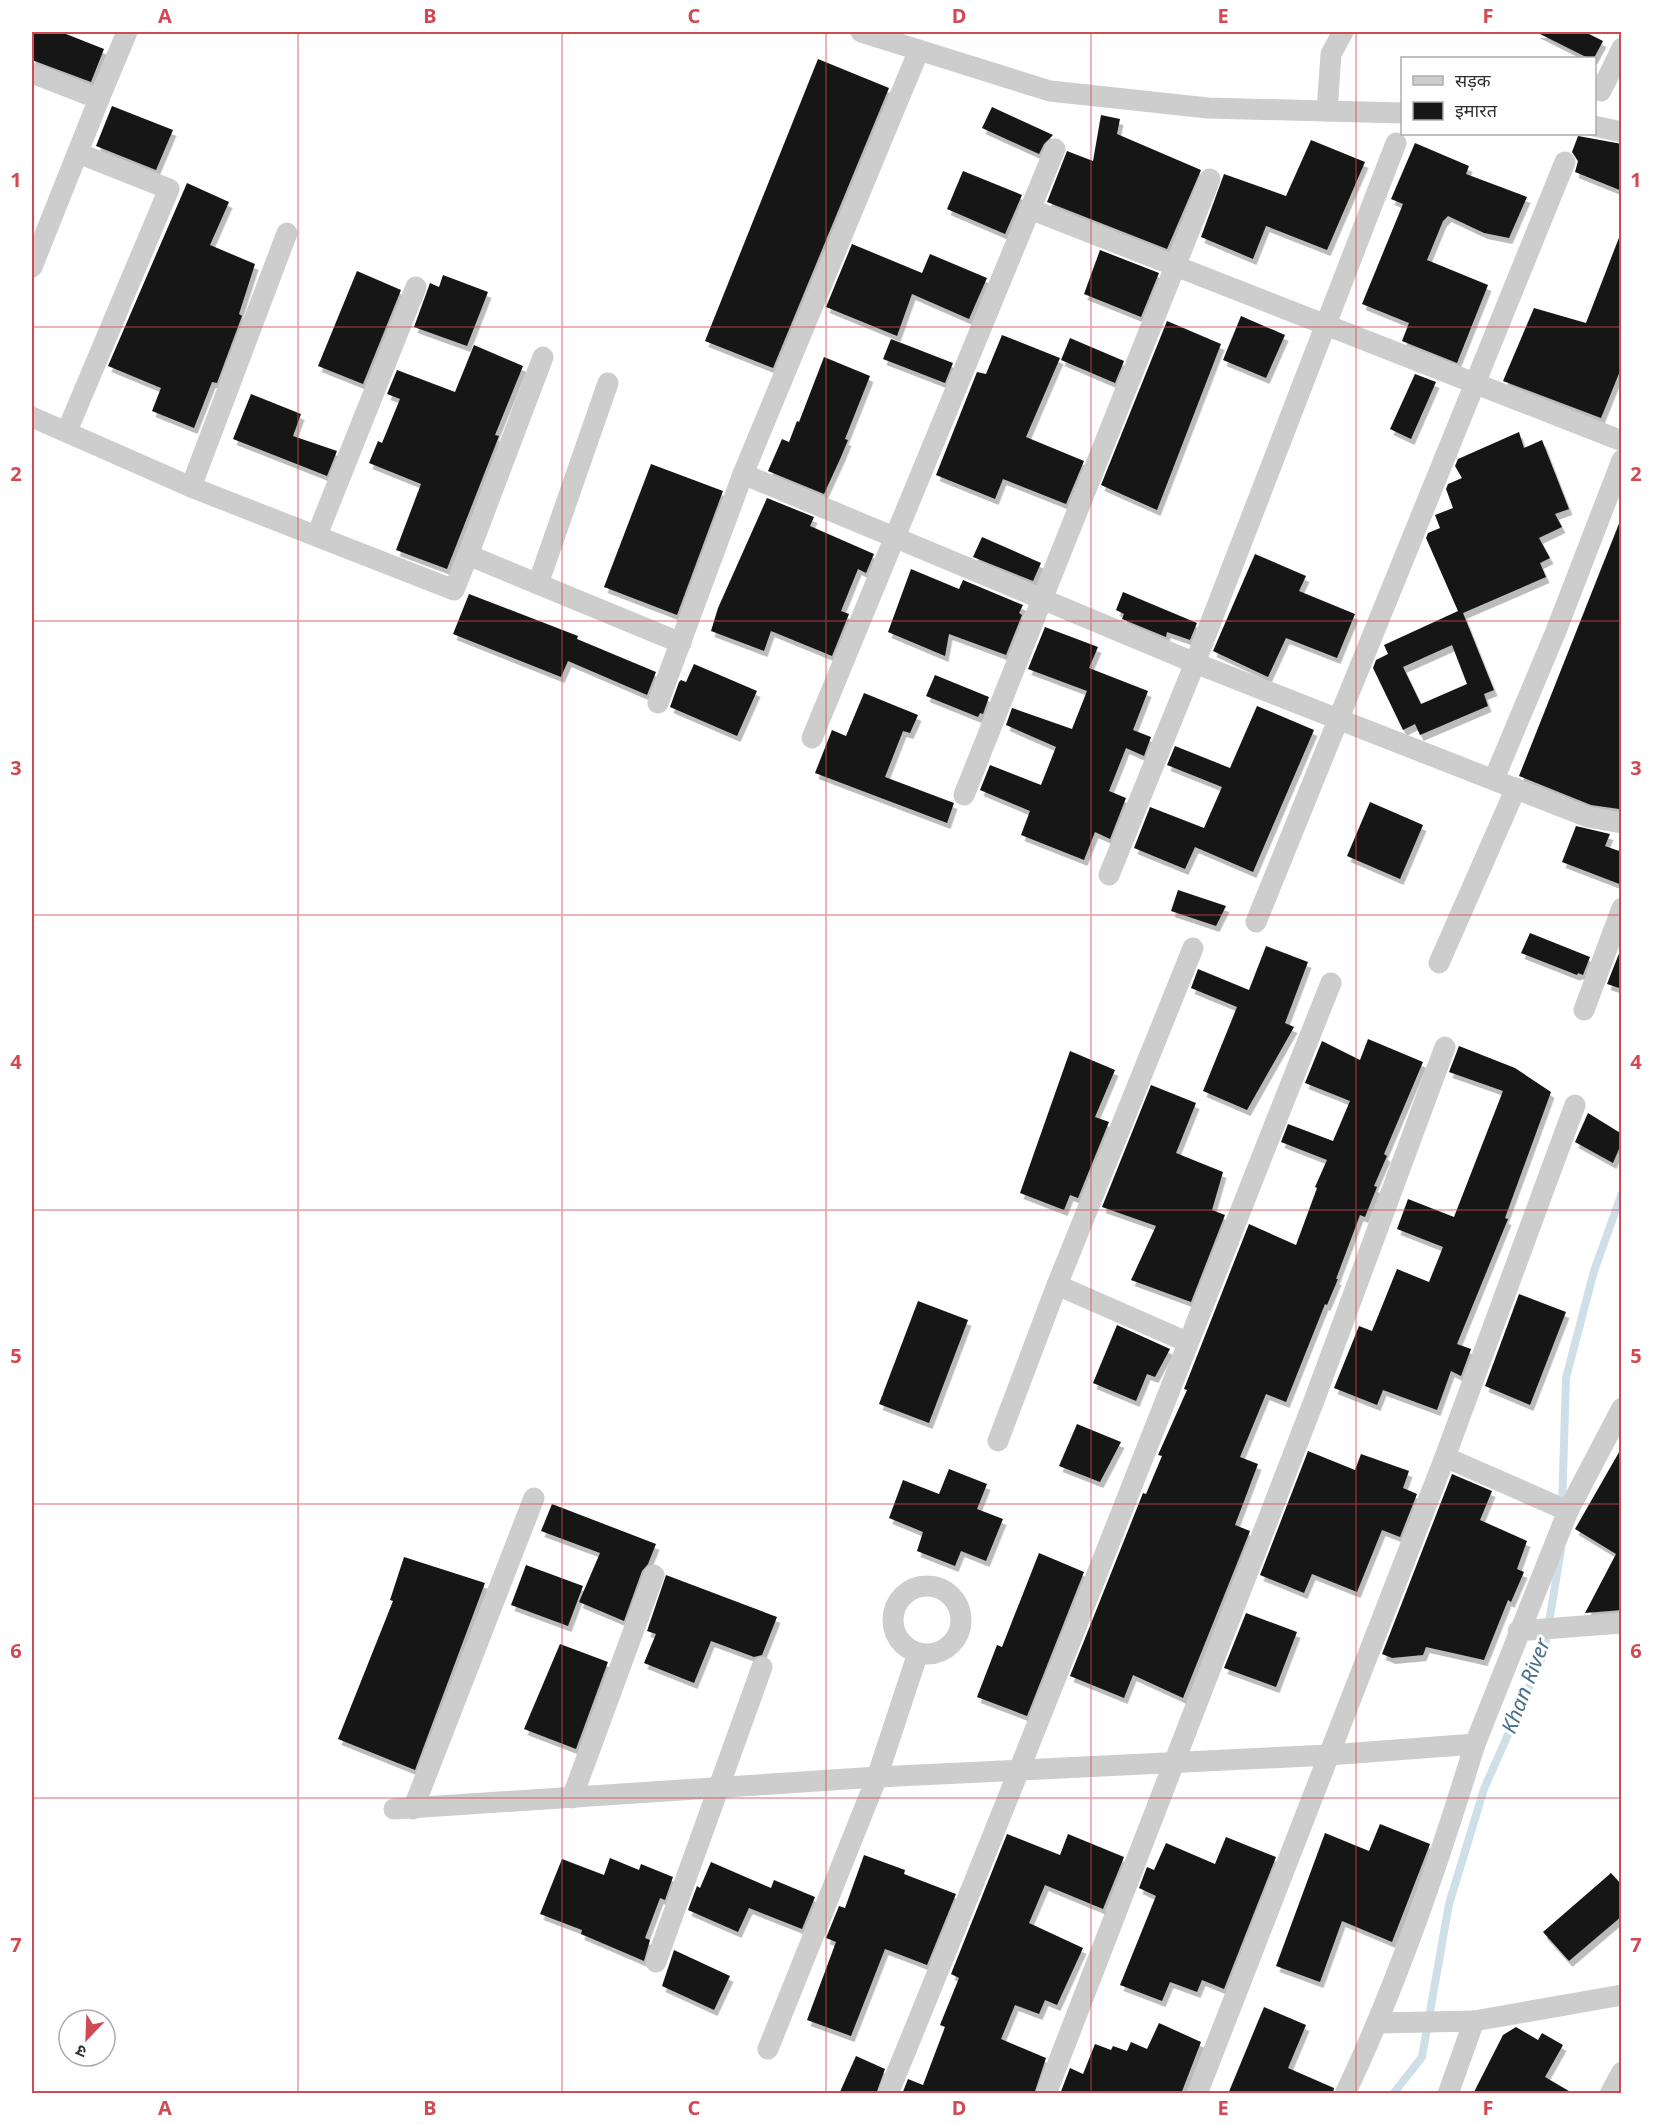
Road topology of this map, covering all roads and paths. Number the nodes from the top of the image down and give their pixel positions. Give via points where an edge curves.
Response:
1 (126, 32) edge
2 (861, 32) edge
3 (1343, 32) edge
4 (1622, 48) edge
5 (919, 50) junction
6 (32, 73) edge
7 (1601, 91) dead end
8 (99, 99) junction
9 (1327, 111) junction
10 (1401, 113) edge
11 (1596, 126) edge
12 (1622, 132) edge
13 (1396, 143) dead end
14 (1055, 149) dead end
15 (78, 153) junction
16 (1565, 162) dead end
17 (1210, 179) dead end
18 (1030, 209) junction
19 (287, 233) dead end
20 (1175, 265) junction
21 (32, 267) edge
22 (416, 287) dead end
23 (1326, 324) junction
24 (543, 357) dead end
25 (608, 383) dead end
26 (1475, 384) junction
27 (32, 417) edge
28 (67, 431) junction
29 (1622, 441) edge
30 (1622, 460) edge
31 (743, 474) junction
32 (191, 487) junction
33 (317, 535) junction
34 (895, 537) junction
35 (468, 555) junction
36 (538, 584) junction
37 (1042, 599) junction
38 (681, 643) junction
39 (1195, 663) junction
40 (658, 703) dead end
41 (1339, 719) junction
42 (812, 738) dead end
43 (1494, 779) junction
44 (1516, 788) junction
45 (964, 795) dead end
46 (1622, 823) edge
47 (1109, 875) dead end
48 (1622, 908) edge
49 (1256, 922) dead end
50 (1193, 948) dead end
51 (1439, 963) dead end
52 (1331, 983) dead end
53 (1584, 1010) dead end
54 (1445, 1047) dead end
55 (1575, 1105) dead end
56 (1057, 1285) junction
57 (1187, 1342) junction
58 (1622, 1408) edge
59 (998, 1441) dead end
60 (1445, 1457) junction
61 (534, 1498) dead end
62 (1568, 1511) junction
63 (654, 1575) dead end
64 (1622, 1623) edge
65 (1518, 1631) junction
66 (918, 1653) dead end
67 (762, 1667) dead end
68 (1475, 1744) junction
69 (1329, 1755) junction
70 (1172, 1762) junction
71 (1021, 1772) junction
72 (877, 1778) junction
73 (719, 1788) junction
74 (572, 1798) junction
75 (656, 1962) dead end
76 (1622, 1995) edge
77 (1474, 2021) junction
78 (1379, 2023) junction
79 (768, 2049) dead end
80 (1622, 2072) edge
81 (888, 2094) edge
82 (1046, 2094) edge
83 (1197, 2094) edge
84 (1346, 2094) edge
85 (1448, 2094) edge
86 (1610, 2094) edge

1 - 8 street
2 - 5 street
3 - 9 street via 1331,54
4 - 7 street
5 - 9 street via 1050,91 1208,108
5 - 31 street
6 - 8 street
8 - 15 street
9 - 10 street
11 - 12 street
13 - 23 street
14 - 18 street
15 - 21 street
15 - 28 street via 169,189
16 - 26 street
17 - 20 street
18 - 20 street
18 - 34 street
19 - 32 street
20 - 23 street
20 - 37 street
22 - 33 street
23 - 26 street
23 - 39 street
24 - 35 street
25 - 36 street
26 - 29 street
26 - 41 street
27 - 28 street
28 - 32 street
30 - 43 street
31 - 34 street
31 - 38 street
32 - 33 street
33 - 35 street via 454,590
34 - 37 street
34 - 42 street
35 - 36 street
36 - 38 street
37 - 39 street
37 - 45 street
38 - 40 street
39 - 41 street
39 - 47 street
41 - 43 street
41 - 49 street
43 - 44 street
44 - 46 street via 1588,817
44 - 51 street
48 - 53 street
50 - 56 street
52 - 57 street
54 - 70 street via 1315,1398
55 - 60 street
56 - 57 street
56 - 59 street
57 - 71 street
58 - 62 street
60 - 62 street
60 - 69 street
61 - 74 street via 404,1809
62 - 65 street
63 - 74 street
64 - 65 street
65 - 68 street
66 - 72 street
67 - 73 street
68 - 69 street
68 - 78 street via 1416,1927
69 - 70 street
69 - 83 street
70 - 71 street
70 - 82 street
71 - 72 street
71 - 81 street
72 - 73 street
72 - 79 street
73 - 74 street
73 - 75 street
76 - 77 street
77 - 78 street
77 - 85 street
78 - 84 street
80 - 86 street

